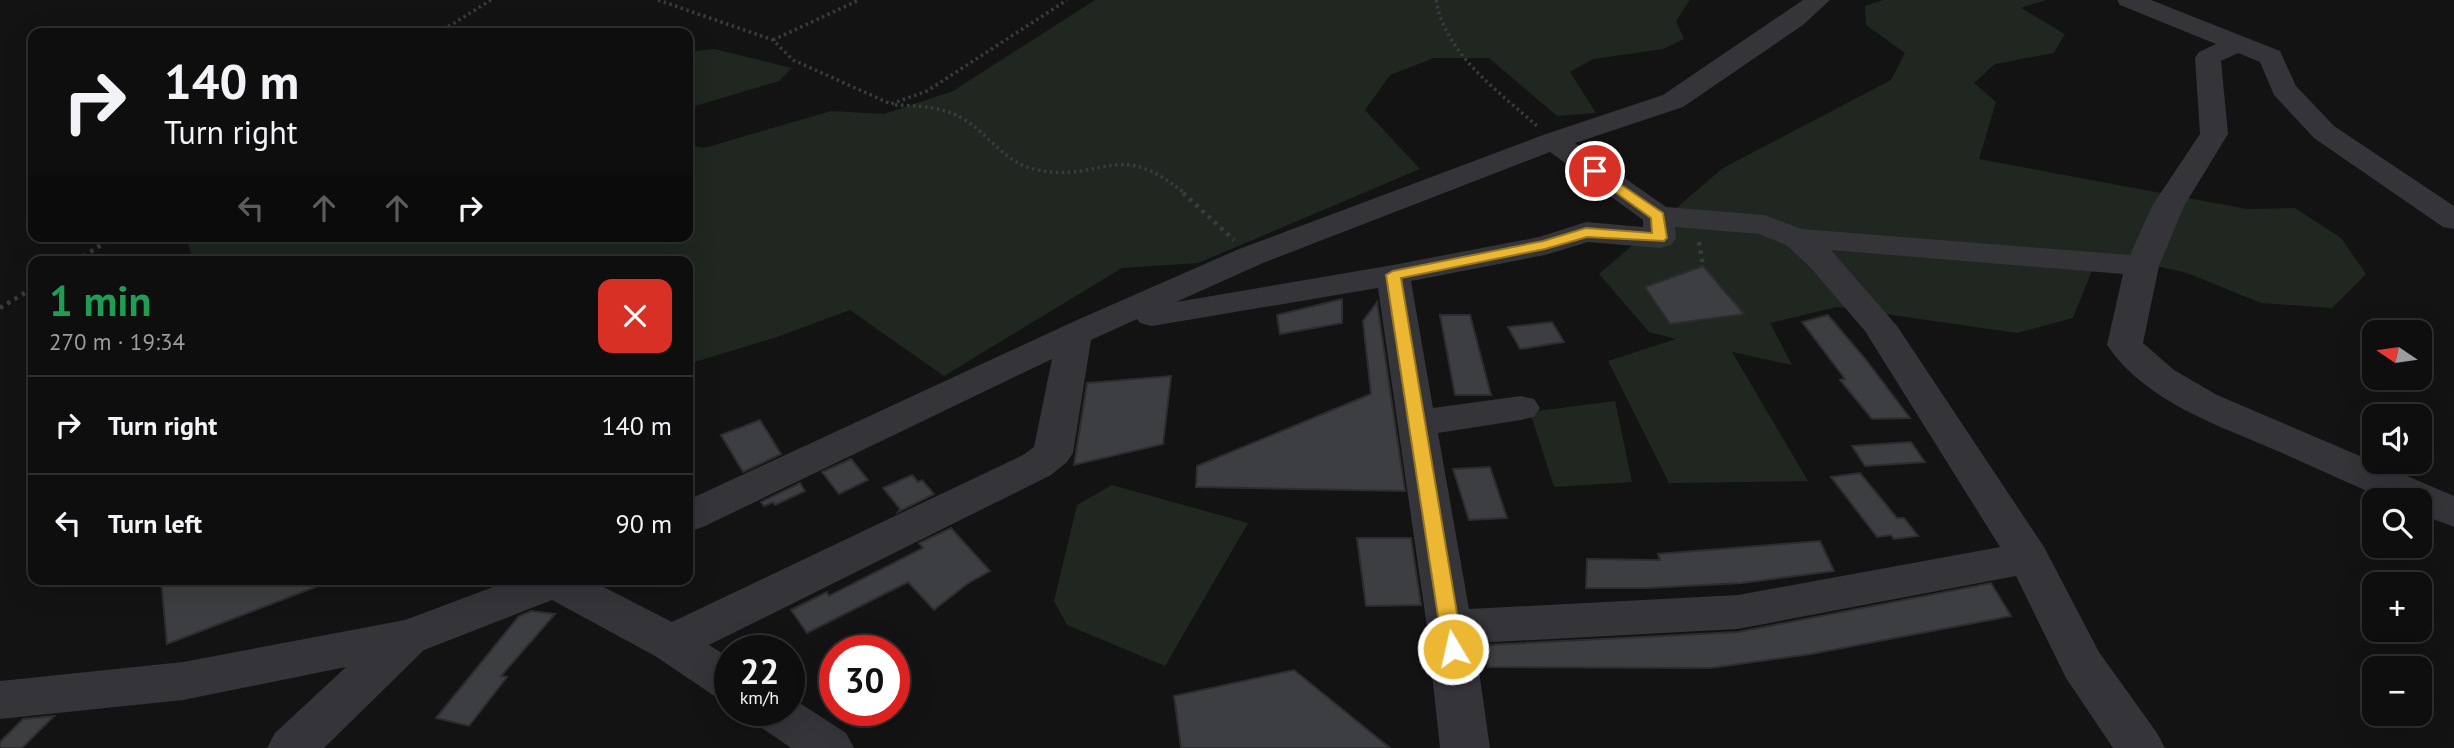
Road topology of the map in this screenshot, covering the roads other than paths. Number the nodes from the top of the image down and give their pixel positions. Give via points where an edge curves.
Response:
1 (1818, 0) edge
2 (2129, 0) edge
3 (2238, 43) junction
4 (1553, 141) junction
5 (1658, 216) junction
6 (2454, 220) edge
7 (1797, 238) junction
8 (2142, 266) junction
9 (1393, 275) junction
10 (1081, 331) junction
11 (1521, 408) dead end
12 (1417, 423) junction
13 (2454, 512) edge
14 (693, 515) edge
15 (2029, 558) junction
16 (545, 585) edge
17 (565, 585) edge
18 (1450, 626) junction
19 (408, 637) junction
20 (671, 643) junction
21 (714, 671) edge
22 (0, 701) edge
23 (797, 726) edge
24 (292, 748) edge
25 (829, 748) edge
26 (1465, 748) edge
27 (2140, 748) edge

1 - 4 street via 1673,101
2 - 3 street
3 - 6 street via 2271,57 2284,89 2324,132
3 - 8 street via 2208,58 2214,134 2168,206
4 - 5 street
4 - 10 street via 1251,256
5 - 7 street via 1764,225
5 - 9 street via 1660,238 1586,233
7 - 8 street
7 - 15 street via 1832,270 1879,326
8 - 13 street via 2125,345 2164,380 2220,412
9 - 10 street
9 - 12 street
10 - 14 street
10 - 20 street via 1053,453 1037,465
11 - 12 street
12 - 18 street
15 - 18 street via 1738,612
15 - 27 street via 2082,665
16 - 19 street
17 - 20 street
18 - 26 street
19 - 22 street via 183,681
19 - 24 street
20 - 21 street
23 - 25 street

